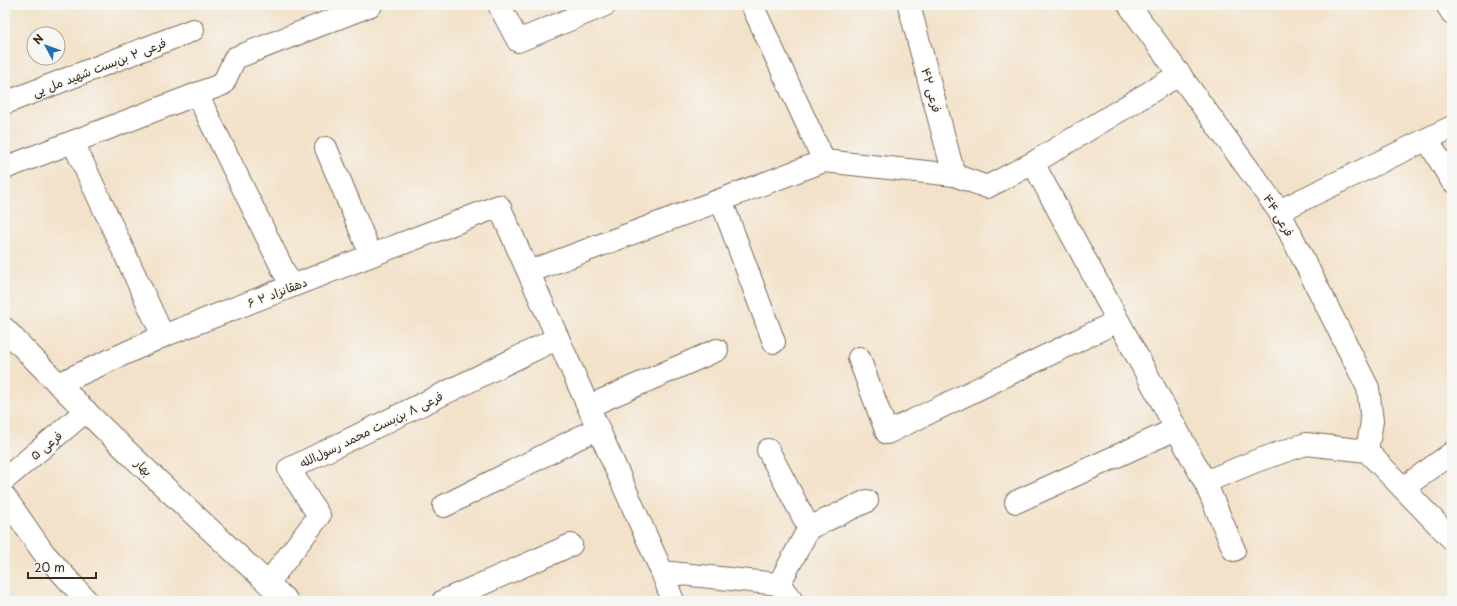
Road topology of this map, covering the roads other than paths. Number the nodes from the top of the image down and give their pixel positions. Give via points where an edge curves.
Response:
1 (371, 5) edge
2 (499, 5) edge
3 (604, 5) edge
4 (752, 5) edge
5 (909, 5) edge
6 (1129, 5) edge
7 (1448, 5) edge
8 (1452, 13) edge
9 (193, 30) dead end
10 (1180, 74) junction
11 (197, 94) junction
12 (5, 103) edge
13 (1452, 127) edge
14 (1428, 138) junction
15 (73, 142) junction
16 (326, 148) dead end
17 (824, 161) junction
18 (1033, 163) junction
19 (5, 168) edge
20 (954, 175) junction
21 (1452, 181) edge
22 (721, 200) junction
23 (1279, 211) junction
24 (372, 255) junction
25 (529, 272) junction
26 (291, 286) junction
27 (1118, 321) junction
28 (5, 329) edge
29 (163, 336) junction
30 (558, 338) junction
31 (774, 342) dead end
32 (718, 350) dead end
33 (859, 358) dead end
34 (58, 384) junction
35 (589, 406) junction
36 (86, 411) junction
37 (598, 428) junction
38 (1176, 429) junction
39 (768, 450) dead end
40 (1367, 451) junction
41 (1452, 453) edge
42 (5, 479) edge
43 (1205, 482) junction
44 (1403, 488) junction
45 (5, 498) edge
46 (868, 501) dead end
47 (1016, 502) dead end
48 (444, 506) dead end
49 (809, 528) junction
50 (1452, 539) edge
51 (571, 545) dead end
52 (1234, 550) dead end
53 (662, 572) junction
54 (268, 583) junction
55 (779, 584) junction
56 (87, 601) edge
57 (287, 601) edge
58 (443, 601) edge
59 (674, 601) edge
60 (792, 601) edge

1 - 11 street via 235,58 223,84
2 - 3 street via 518,41
4 - 17 street
5 - 20 street, فرعی ۴۲
6 - 10 street, فرعی ۴۴
7 - 8 street
9 - 12 street, فرعی ۲ بن‌بست شهید مل یی
10 - 18 street
10 - 23 street, فرعی ۴۴
11 - 15 street
11 - 26 street
13 - 14 street
14 - 21 street
14 - 23 street
15 - 19 street
15 - 29 street
16 - 24 street
17 - 20 street
17 - 22 street
18 - 20 street via 986,187
18 - 27 street
22 - 25 street
22 - 31 street
23 - 40 street, فرعی ۴۴ via 1368,388 1372,421
24 - 25 street, ۶ دهقانزاد ۲ via 499,206
24 - 26 street, ۶ دهقانزاد ۲
25 - 30 street
26 - 29 street, ۶ دهقانزاد ۲
27 - 33 street via 887,433
27 - 38 street
28 - 34 street, بهار
29 - 34 street, ۶ دهقانزاد ۲
30 - 35 street
30 - 54 street, فرعی ۸ بن‌بست محمد رسول‌الله via 289,469 319,516
32 - 35 street
34 - 36 street, بهار
35 - 37 street
36 - 42 street, فرعی ۵
36 - 54 street, بهار
37 - 48 street
37 - 53 street
38 - 43 street
38 - 47 street
39 - 49 street
40 - 43 street via 1306,444
40 - 44 street
41 - 44 street
43 - 52 street
44 - 50 street
45 - 56 street via 44,552
46 - 49 street
49 - 55 street
51 - 58 street
53 - 55 street
53 - 59 street
54 - 57 street, بهار
55 - 60 street

